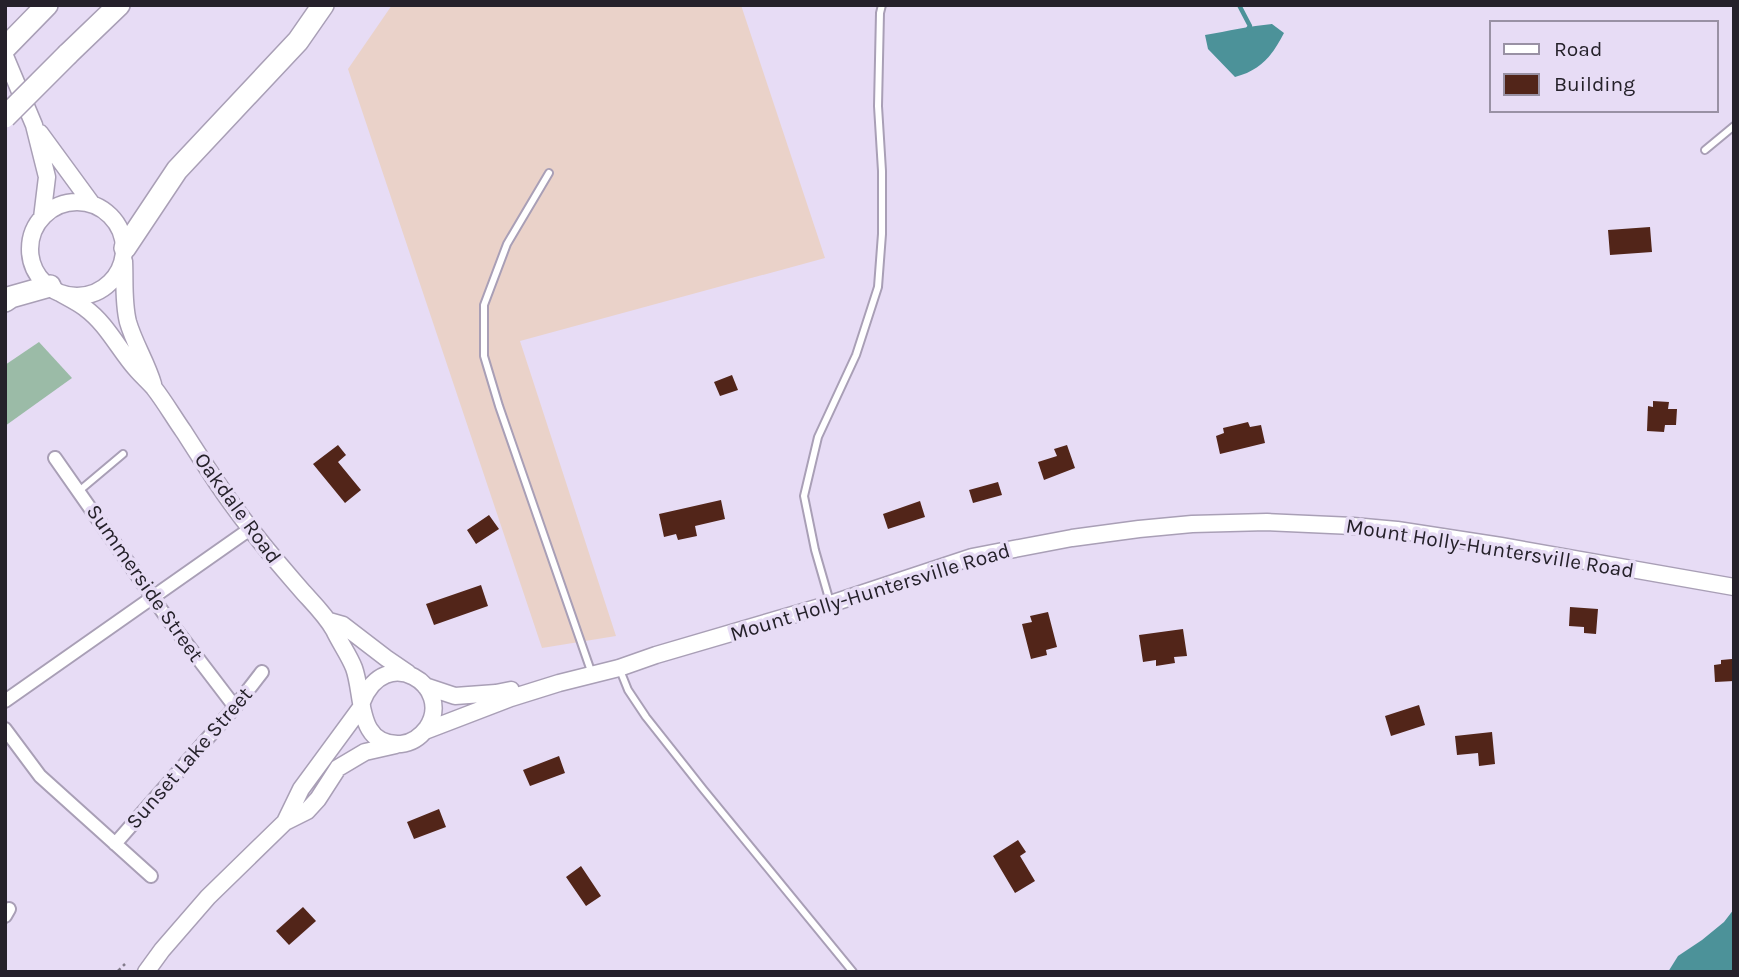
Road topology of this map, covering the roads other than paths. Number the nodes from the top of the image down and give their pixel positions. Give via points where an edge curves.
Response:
1 (47, 5) edge
2 (119, 5) edge
3 (323, 5) edge
4 (882, 5) edge
5 (5, 48) edge
6 (5, 56) edge
7 (5, 117) edge
8 (34, 125) junction
9 (1734, 126) edge
10 (1705, 150) dead end
11 (550, 173) dead end
12 (92, 204) junction
13 (42, 218) junction
14 (124, 253) junction
15 (52, 288) junction
16 (5, 301) edge
17 (155, 389) junction
18 (123, 454) dead end
19 (55, 458) dead end
20 (79, 491) junction
21 (250, 529) junction
22 (1734, 587) edge
23 (152, 597) junction
24 (831, 604) junction
25 (329, 621) junction
26 (619, 668) junction
27 (262, 672) dead end
28 (412, 675) junction
29 (593, 676) junction
30 (425, 686) junction
31 (5, 701) edge
32 (362, 704) junction
33 (235, 707) junction
34 (5, 729) edge
35 (425, 731) junction
36 (400, 744) junction
37 (285, 822) junction
38 (115, 844) junction
39 (151, 876) dead end
40 (146, 972) edge
41 (853, 972) edge

1 - 5 highway
2 - 7 highway, bridge
3 - 14 highway via 298,41 177,170
4 - 24 lane via 878,287 856,355 818,436 804,496
6 - 8 main road
8 - 12 main road
8 - 13 main road via 47,177
9 - 10 lane
11 - 29 lane via 507,244 484,305 484,356
12 - 13 main road via 65,204
12 - 14 main road via 116,221
13 - 15 main road via 34,230 31,257 35,270
14 - 15 main road via 113,280 100,290 69,295
14 - 17 main road, Oakdale Road via 128,322
15 - 16 highway
15 - 17 main road, Oakdale Road via 87,309
17 - 21 main road, Oakdale Road
18 - 20 lane
19 - 20 street, Summerside Street
20 - 23 street, Summerside Street
21 - 23 street
21 - 25 main road, Oakdale Road
22 - 24 main road, Mount Holly-Huntersville Road via 1397,530 1268,522 1139,529 1008,549
23 - 31 street
23 - 33 street, Summerside Street
24 - 26 main road, Mount Holly-Huntersville Road
25 - 28 main road, Oakdale Road via 344,625
25 - 32 main road, Oakdale Road via 355,669
26 - 29 main road, Mount Holly-Huntersville Road
26 - 41 lane via 646,717
27 - 33 street, Sunset Lake Street
28 - 30 main road
28 - 32 main road via 380,677
29 - 30 main road, Mount Holly-Huntersville Road via 472,695 455,696
29 - 35 main road, Mount Holly-Huntersville Road via 511,698
30 - 35 main road via 433,712
32 - 36 main road via 371,732
32 - 37 main road via 301,789
33 - 38 street, Sunset Lake Street
34 - 38 street via 40,776
35 - 36 main road
36 - 37 main road via 365,752 338,768 307,811
37 - 40 main road via 208,897
38 - 39 street

